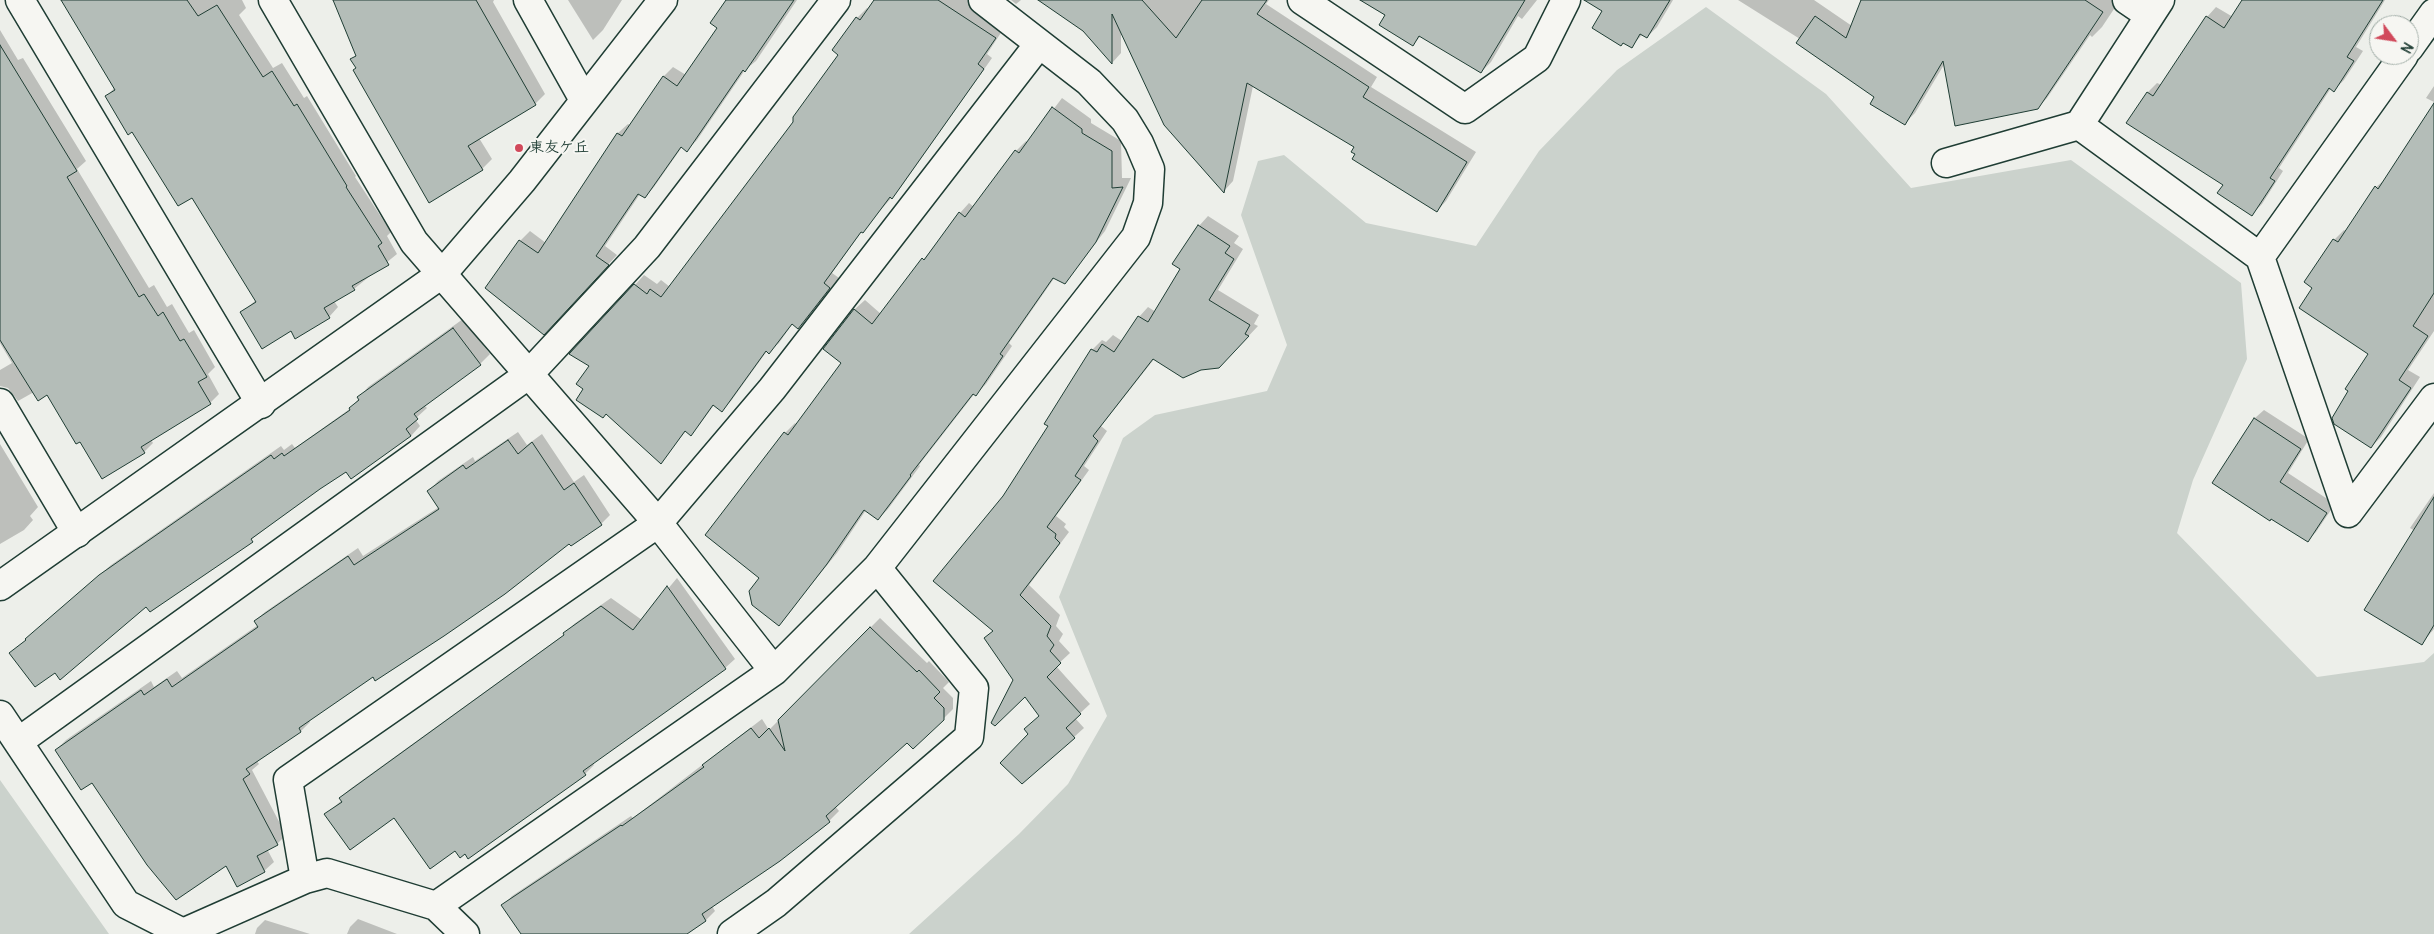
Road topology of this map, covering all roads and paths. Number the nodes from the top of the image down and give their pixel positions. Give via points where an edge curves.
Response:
1 (20, 0) edge
2 (273, 0) edge
3 (528, 0) edge
4 (663, 0) edge
5 (836, 0) edge
6 (982, 0) edge
7 (1302, 0) edge
8 (1566, 0) edge
9 (2127, 0) edge
10 (2155, 8) edge
11 (2434, 13) edge
12 (2419, 34) edge
13 (1039, 44) junction
14 (2397, 65) edge
15 (584, 100) junction
16 (2078, 125) junction
17 (1946, 163) dead end
18 (2260, 257) junction
19 (444, 273) junction
20 (528, 375) junction
21 (2434, 398) edge
22 (0, 403) edge
23 (261, 404) junction
24 (658, 522) junction
25 (77, 533) junction
26 (877, 568) junction
27 (0, 586) edge
28 (774, 671) junction
29 (0, 715) edge
30 (18, 742) junction
31 (306, 879) junction
32 (436, 906) junction
33 (465, 934) edge
34 (732, 934) edge

1 - 23 street
2 - 19 street via 414,242
3 - 15 street
4 - 15 street
5 - 20 street via 647,246
6 - 13 street
7 - 8 street via 1465,110 1537,58
9 - 10 street
10 - 16 street
11 - 12 street
13 - 24 street via 772,389
13 - 26 street via 1089,82 1125,120 1150,169 1148,203 1136,237
14 - 18 street
15 - 19 street via 522,181
16 - 17 street
16 - 18 street
18 - 21 street via 2348,513
19 - 20 street
19 - 23 street
20 - 24 street
20 - 30 street
22 - 25 street
23 - 25 street
24 - 28 street
24 - 31 street via 288,780
25 - 27 street
26 - 28 street
26 - 34 street via 974,688 969,737 776,903
28 - 32 street
29 - 30 street
30 - 31 street via 126,904 183,933
31 - 32 street via 326,873
32 - 33 street

